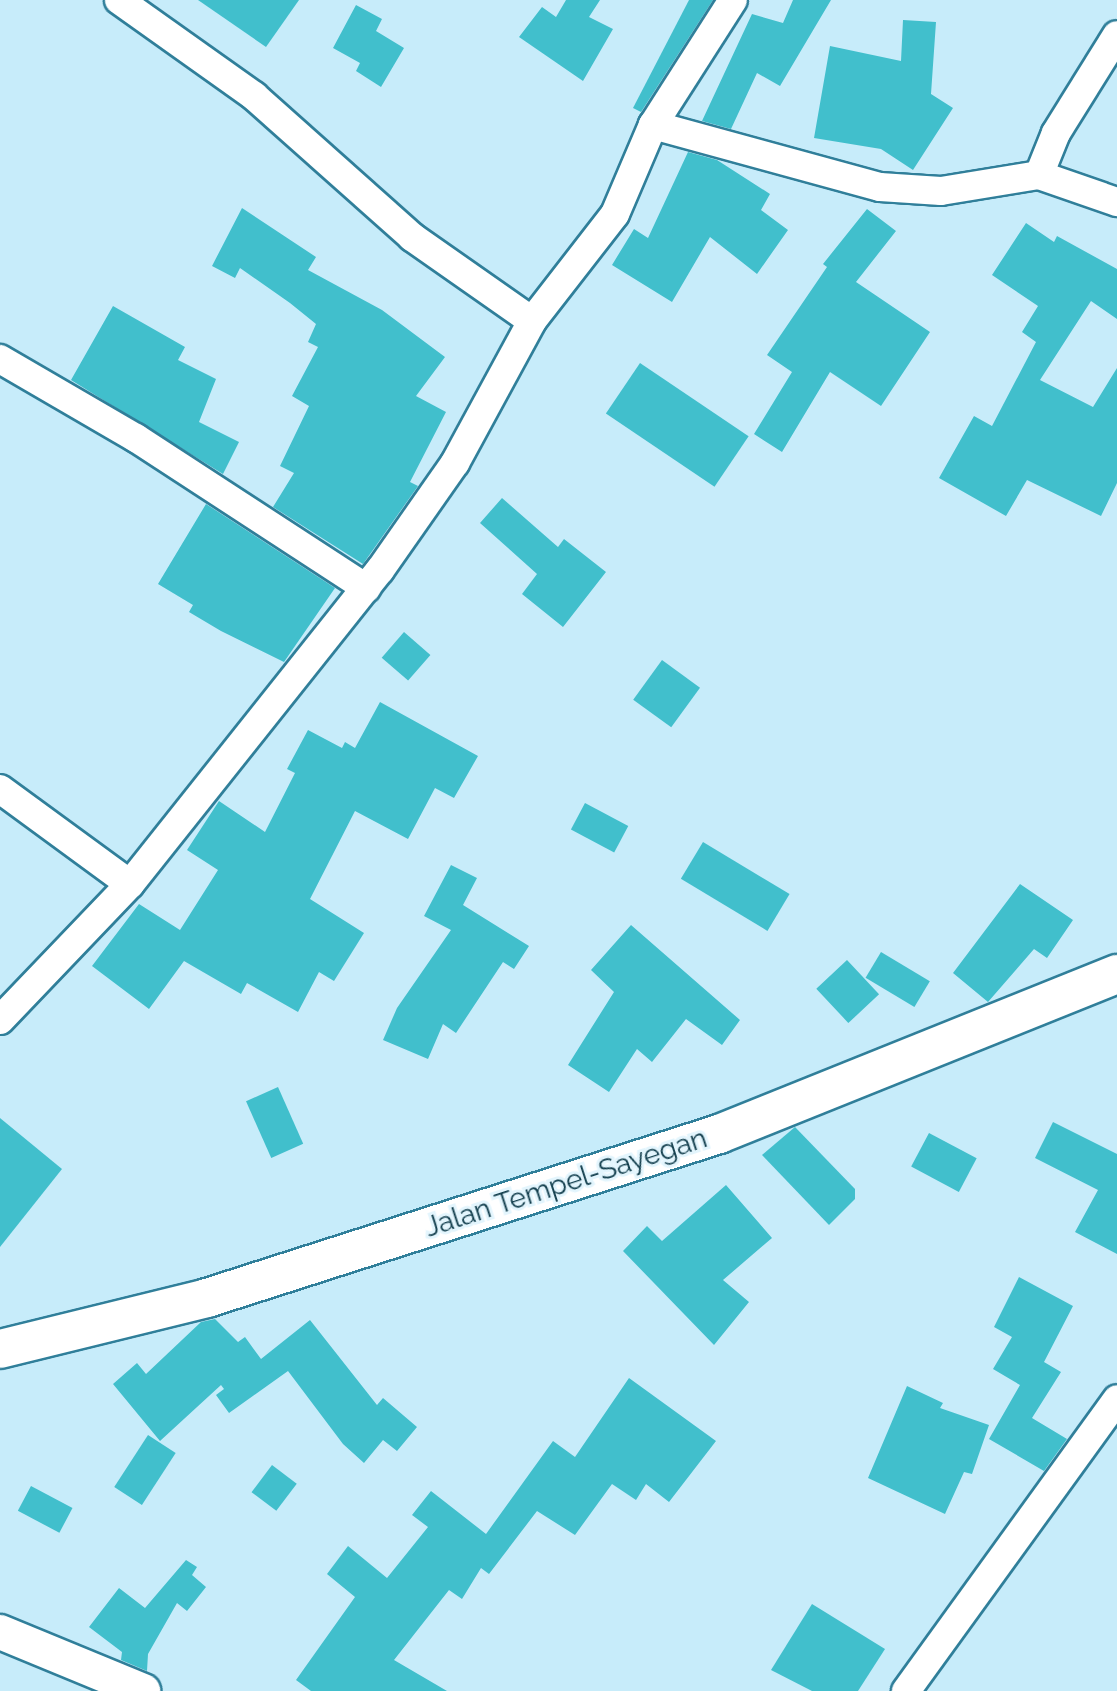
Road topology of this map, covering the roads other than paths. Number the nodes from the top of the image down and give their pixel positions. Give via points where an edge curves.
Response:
1 (119, 0) edge
2 (733, 0) edge
3 (1117, 35) edge
4 (653, 125) junction
5 (1039, 175) junction
6 (1117, 202) edge
7 (532, 321) junction
8 (0, 359) edge
9 (366, 588) junction
10 (0, 789) edge
11 (130, 884) junction
12 (1117, 974) edge
13 (0, 1020) edge
14 (0, 1349) edge
15 (1117, 1399) edge
16 (0, 1632) edge
17 (143, 1691) edge
18 (906, 1691) edge

1 - 7 street via 254,96 412,237
2 - 4 street
3 - 5 street via 1056,133
4 - 5 street via 880,187 941,191
4 - 7 street via 615,214
5 - 6 street
7 - 9 street via 455,463
8 - 9 street via 136,438
9 - 11 street
10 - 11 street
11 - 13 street
12 - 14 main road, Jalan Tempel-Sayegan via 719,1134 207,1298
15 - 18 street
16 - 17 street

